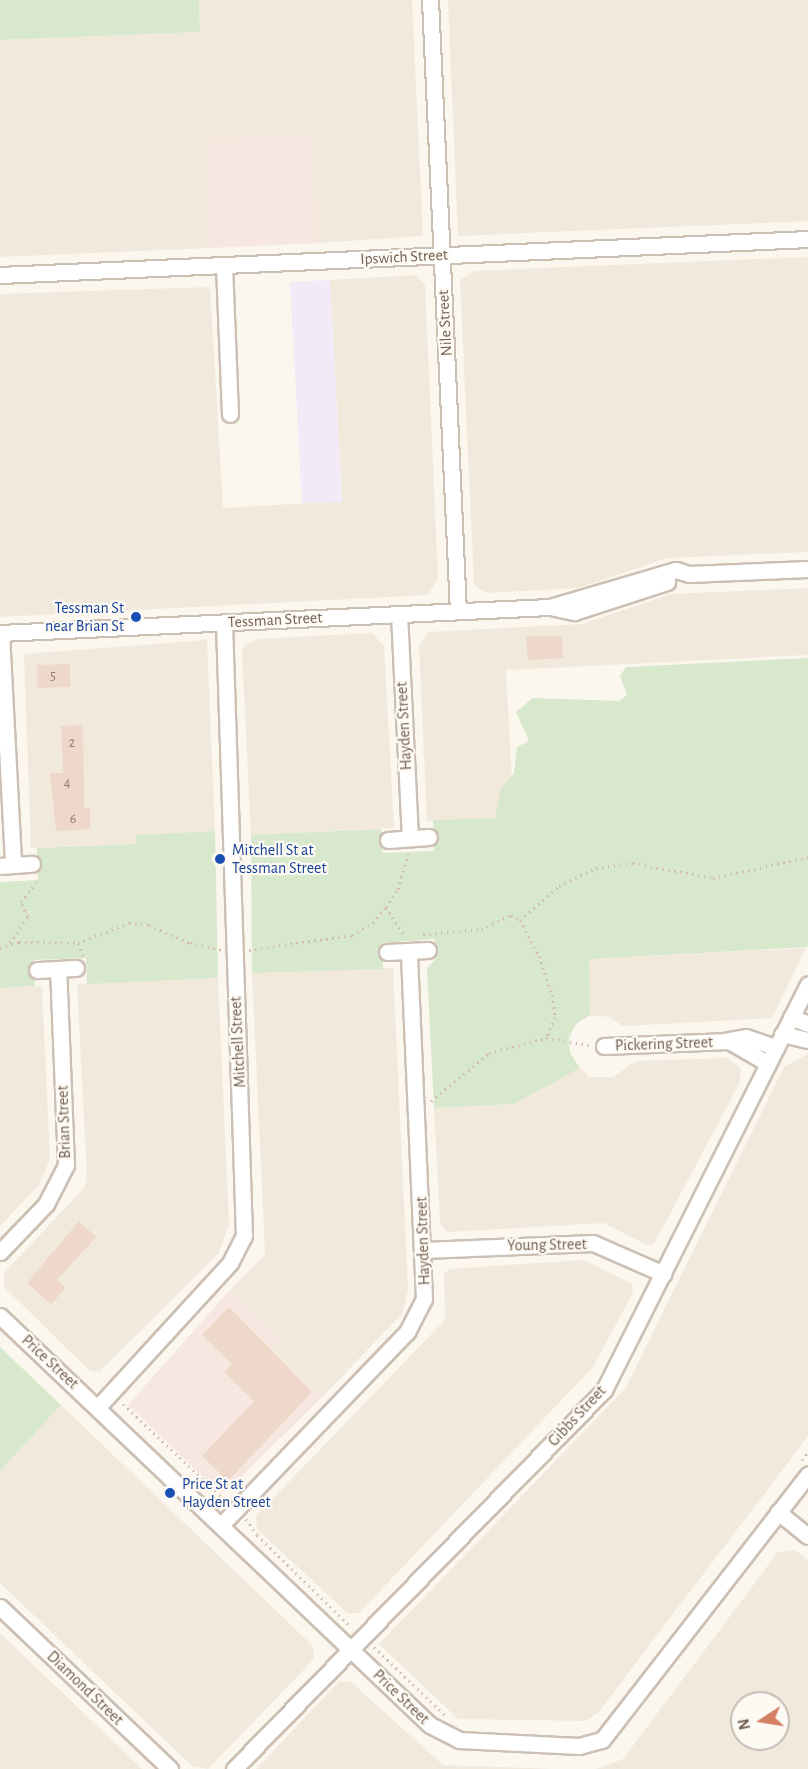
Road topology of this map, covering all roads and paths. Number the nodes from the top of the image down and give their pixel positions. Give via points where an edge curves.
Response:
1 (430, 0) edge
2 (808, 239) edge
3 (442, 255) junction
4 (224, 264) junction
5 (0, 275) edge
6 (230, 414) dead end
7 (808, 569) edge
8 (458, 611) junction
9 (399, 614) junction
10 (224, 623) junction
11 (1, 633) edge
12 (429, 837) dead end
13 (410, 838) junction
14 (388, 840) dead end
15 (808, 857) edge
16 (32, 864) joint
17 (7, 866) edge
18 (386, 907) junction
19 (520, 920) junction
20 (421, 934) dead end
21 (410, 944) junction
22 (9, 945) junction
23 (0, 948) edge
24 (225, 950) dead end
25 (244, 950) dead end
26 (428, 950) dead end
27 (387, 952) dead end
28 (76, 968) dead end
29 (58, 969) junction
30 (37, 970) dead end
31 (808, 984) edge
32 (791, 1017) junction
33 (808, 1024) edge
34 (546, 1038) junction
35 (778, 1040) junction
36 (808, 1040) edge
37 (724, 1041) junction
38 (604, 1046) joint
39 (767, 1063) junction
40 (431, 1101) dead end
41 (424, 1250) junction
42 (0, 1252) edge
43 (664, 1274) junction
44 (0, 1316) edge
45 (123, 1404) dead end
46 (98, 1407) junction
47 (808, 1452) edge
48 (805, 1468) edge
49 (225, 1500) dead end
50 (778, 1512) junction
51 (246, 1519) dead end
52 (222, 1524) junction
53 (808, 1536) edge
54 (0, 1607) edge
55 (350, 1626) dead end
56 (373, 1646) dead end
57 (350, 1647) junction
58 (447, 1717) dead end
59 (170, 1769) edge
60 (234, 1769) edge

1 - 3 street, Nile Street
2 - 3 street, Ipswich Street
3 - 4 street, Ipswich Street
3 - 8 street, Nile Street
4 - 5 street, Ipswich Street
4 - 6 street
7 - 8 street, Tessman Street via 689,574 676,570 550,608
8 - 9 street, Tessman Street
9 - 10 street, Tessman Street
9 - 13 street, Hayden Street
10 - 11 street, Tessman Street
10 - 46 street, Mitchell Street via 244,1236 230,1263
11 - 17 street
12 - 13 street
13 - 14 street
13 - 18 path via 407,868
15 - 19 path via 713,878 633,863 596,867 559,886
16 - 17 street
16 - 22 path via 36,884 20,906 28,916
18 - 21 path
18 - 25 path via 373,922 340,939
19 - 20 path via 511,915 481,929
19 - 34 path via 539,956 556,1011
21 - 26 street
21 - 27 street
21 - 41 street, Hayden Street
22 - 23 path
22 - 24 path via 78,943 129,923 149,925 201,947
28 - 29 street
29 - 30 street
29 - 42 street, Brian Street via 66,1165 46,1204
31 - 32 street, Gibbs Street
32 - 33 street
32 - 35 street, Gibbs Street
34 - 38 path
34 - 40 path via 489,1053
35 - 36 street, Pickering Street
35 - 37 street, Pickering Street via 746,1037
35 - 39 street, Gibbs Street
37 - 38 street, Pickering Street
37 - 39 street, Pickering Street
39 - 43 street, Gibbs Street
41 - 43 street, Young Street via 593,1243
41 - 52 street, Hayden Street via 424,1299 407,1332
43 - 57 street, Gibbs Street via 604,1390
44 - 46 street, Price Street
45 - 49 path
46 - 52 street, Price Street
47 - 48 path
48 - 50 street, Price Street
50 - 53 street
50 - 57 street, Price Street via 613,1730 593,1744 453,1739 430,1725
51 - 55 path via 257,1535
52 - 57 street, Price Street
54 - 59 street, Diamond Street
56 - 58 path
57 - 60 street, Gibbs Street

